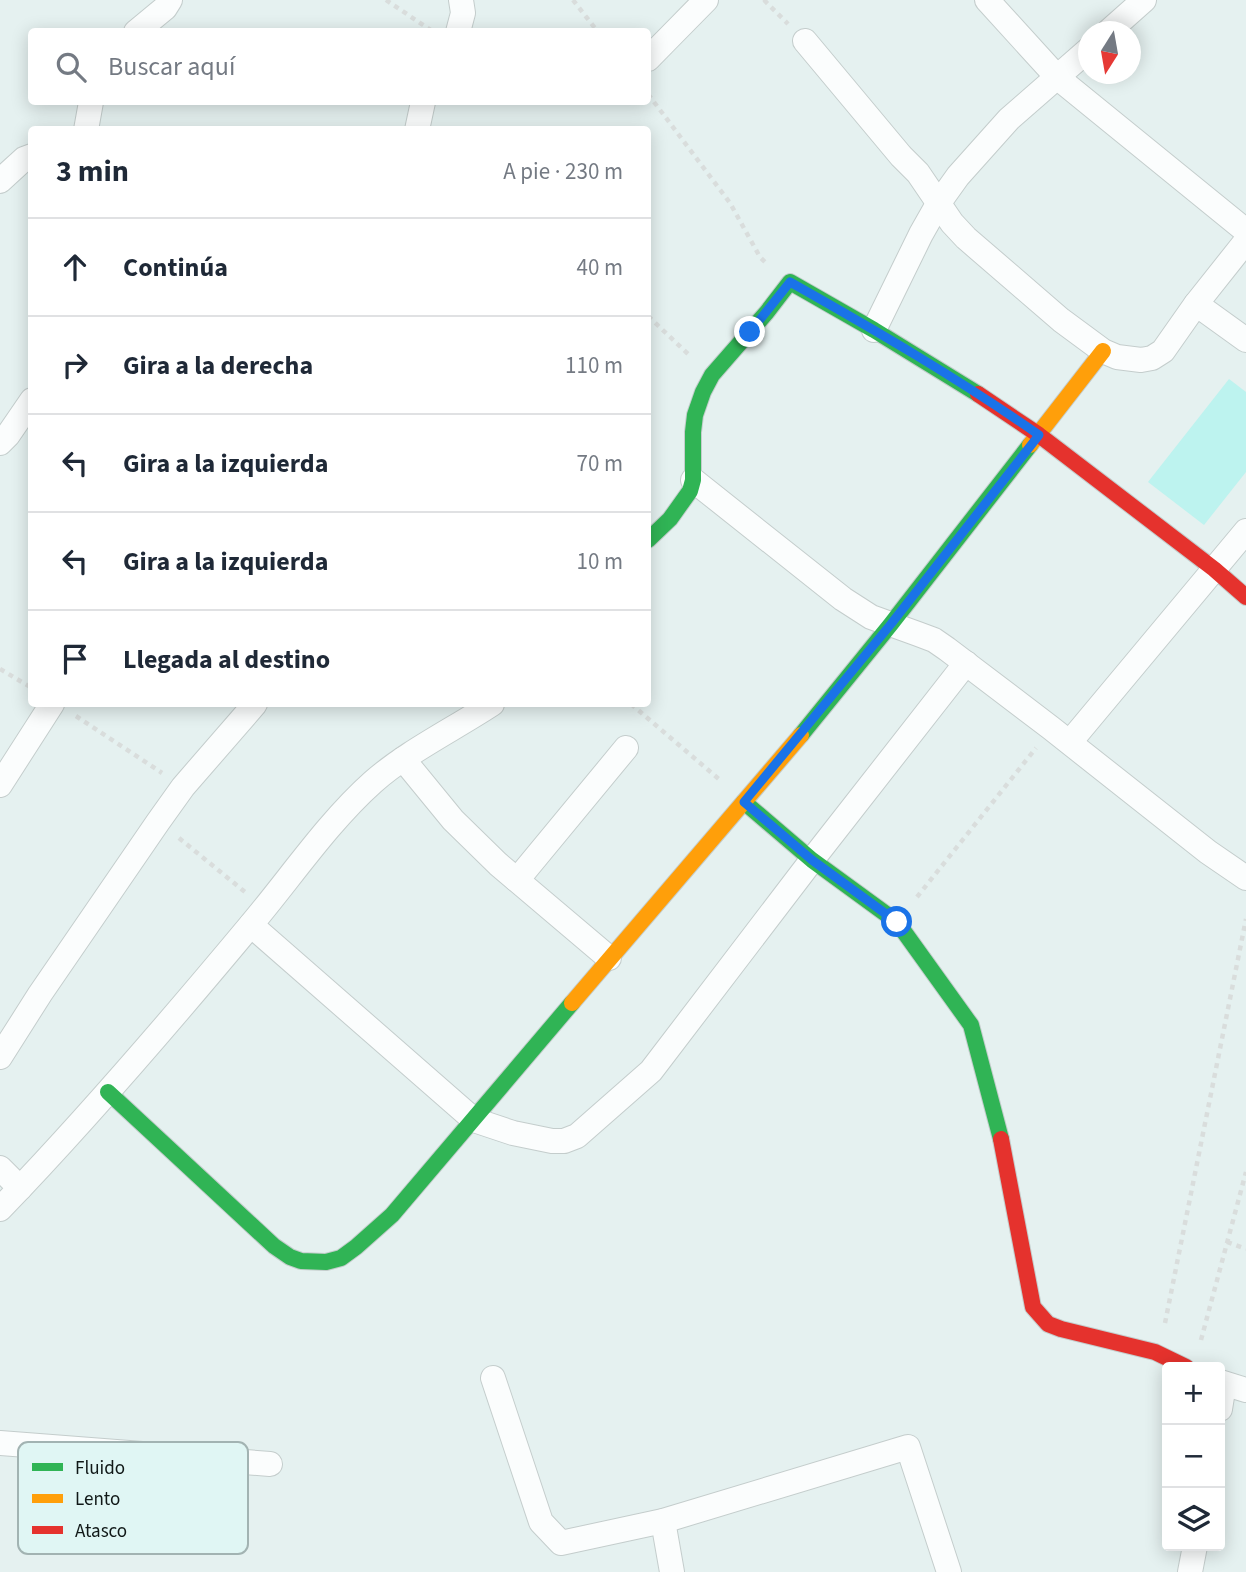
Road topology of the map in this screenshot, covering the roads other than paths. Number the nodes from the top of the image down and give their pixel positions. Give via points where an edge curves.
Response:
1 (461, 0) edge
2 (706, 0) edge
3 (987, 0) edge
4 (1144, 0) edge
5 (163, 3) edge
6 (1120, 21) edge
7 (140, 28) edge
8 (459, 28) edge
9 (805, 41) dead end
10 (651, 56) edge
11 (1078, 59) edge
12 (1058, 78) junction
13 (90, 105) edge
14 (422, 105) edge
15 (87, 126) edge
16 (418, 126) edge
17 (28, 158) edge
18 (0, 181) edge
19 (938, 204) junction
20 (1246, 231) edge
21 (1246, 241) edge
22 (1196, 304) junction
23 (874, 330) junction
24 (1246, 340) edge
25 (1103, 351) junction
26 (28, 406) edge
27 (1039, 435) junction
28 (0, 443) edge
29 (694, 480) junction
30 (1246, 531) edge
31 (651, 537) edge
32 (1214, 569) junction
33 (1246, 597) edge
34 (891, 624) junction
35 (966, 663) junction
36 (60, 707) edge
37 (253, 707) edge
38 (487, 707) edge
39 (1070, 742) junction
40 (625, 748) dead end
41 (403, 759) junction
42 (0, 785) edge
43 (744, 802) junction
44 (812, 860) junction
45 (1246, 878) edge
46 (517, 880) junction
47 (251, 925) junction
48 (609, 958) junction
49 (0, 1056) edge
50 (108, 1092) junction
51 (474, 1121) junction
52 (0, 1168) edge
53 (20, 1188) junction
54 (0, 1209) edge
55 (1176, 1362) edge
56 (493, 1378) dead end
57 (0, 1443) edge
58 (18, 1444) edge
59 (248, 1462) edge
60 (270, 1464) dead end
61 (663, 1521) junction
62 (1194, 1551) edge
63 (673, 1572) edge
64 (949, 1572) edge
65 (1190, 1572) edge

1 - 8 street
2 - 10 street
3 - 12 street
4 - 6 street
5 - 7 street
9 - 19 street via 918,173
11 - 12 street
12 - 19 street via 1009,119
12 - 20 street
13 - 15 street
14 - 16 street
17 - 18 street
19 - 23 street
19 - 25 street via 965,238
21 - 22 street
22 - 24 street
22 - 25 street via 1163,351 1152,358 1129,359
23 - 27 street
23 - 29 street via 790,282 703,392 693,432
25 - 27 street
26 - 28 street
27 - 32 street
27 - 34 street
29 - 31 street via 680,506
29 - 34 street via 843,599
30 - 32 street
32 - 33 street
32 - 39 street
34 - 35 street via 934,640
34 - 43 street
35 - 39 street
35 - 44 street
36 - 42 street
37 - 49 street via 183,787
38 - 41 street
39 - 45 street
40 - 46 street
41 - 46 street via 453,820
41 - 47 street via 351,804
43 - 44 street
43 - 48 street
44 - 51 street via 650,1071 578,1136 552,1141
44 - 55 street via 897,922 971,1025 999,1131 1033,1307 1048,1324 1155,1352
46 - 48 street
47 - 50 street
47 - 51 street
48 - 51 street
50 - 51 street via 274,1246 289,1257 313,1262 341,1258 383,1223
50 - 53 street
52 - 53 street
53 - 54 street
56 - 61 street via 541,1522 561,1543
57 - 58 street
59 - 60 street
61 - 63 street
61 - 64 street via 908,1447
62 - 65 street

